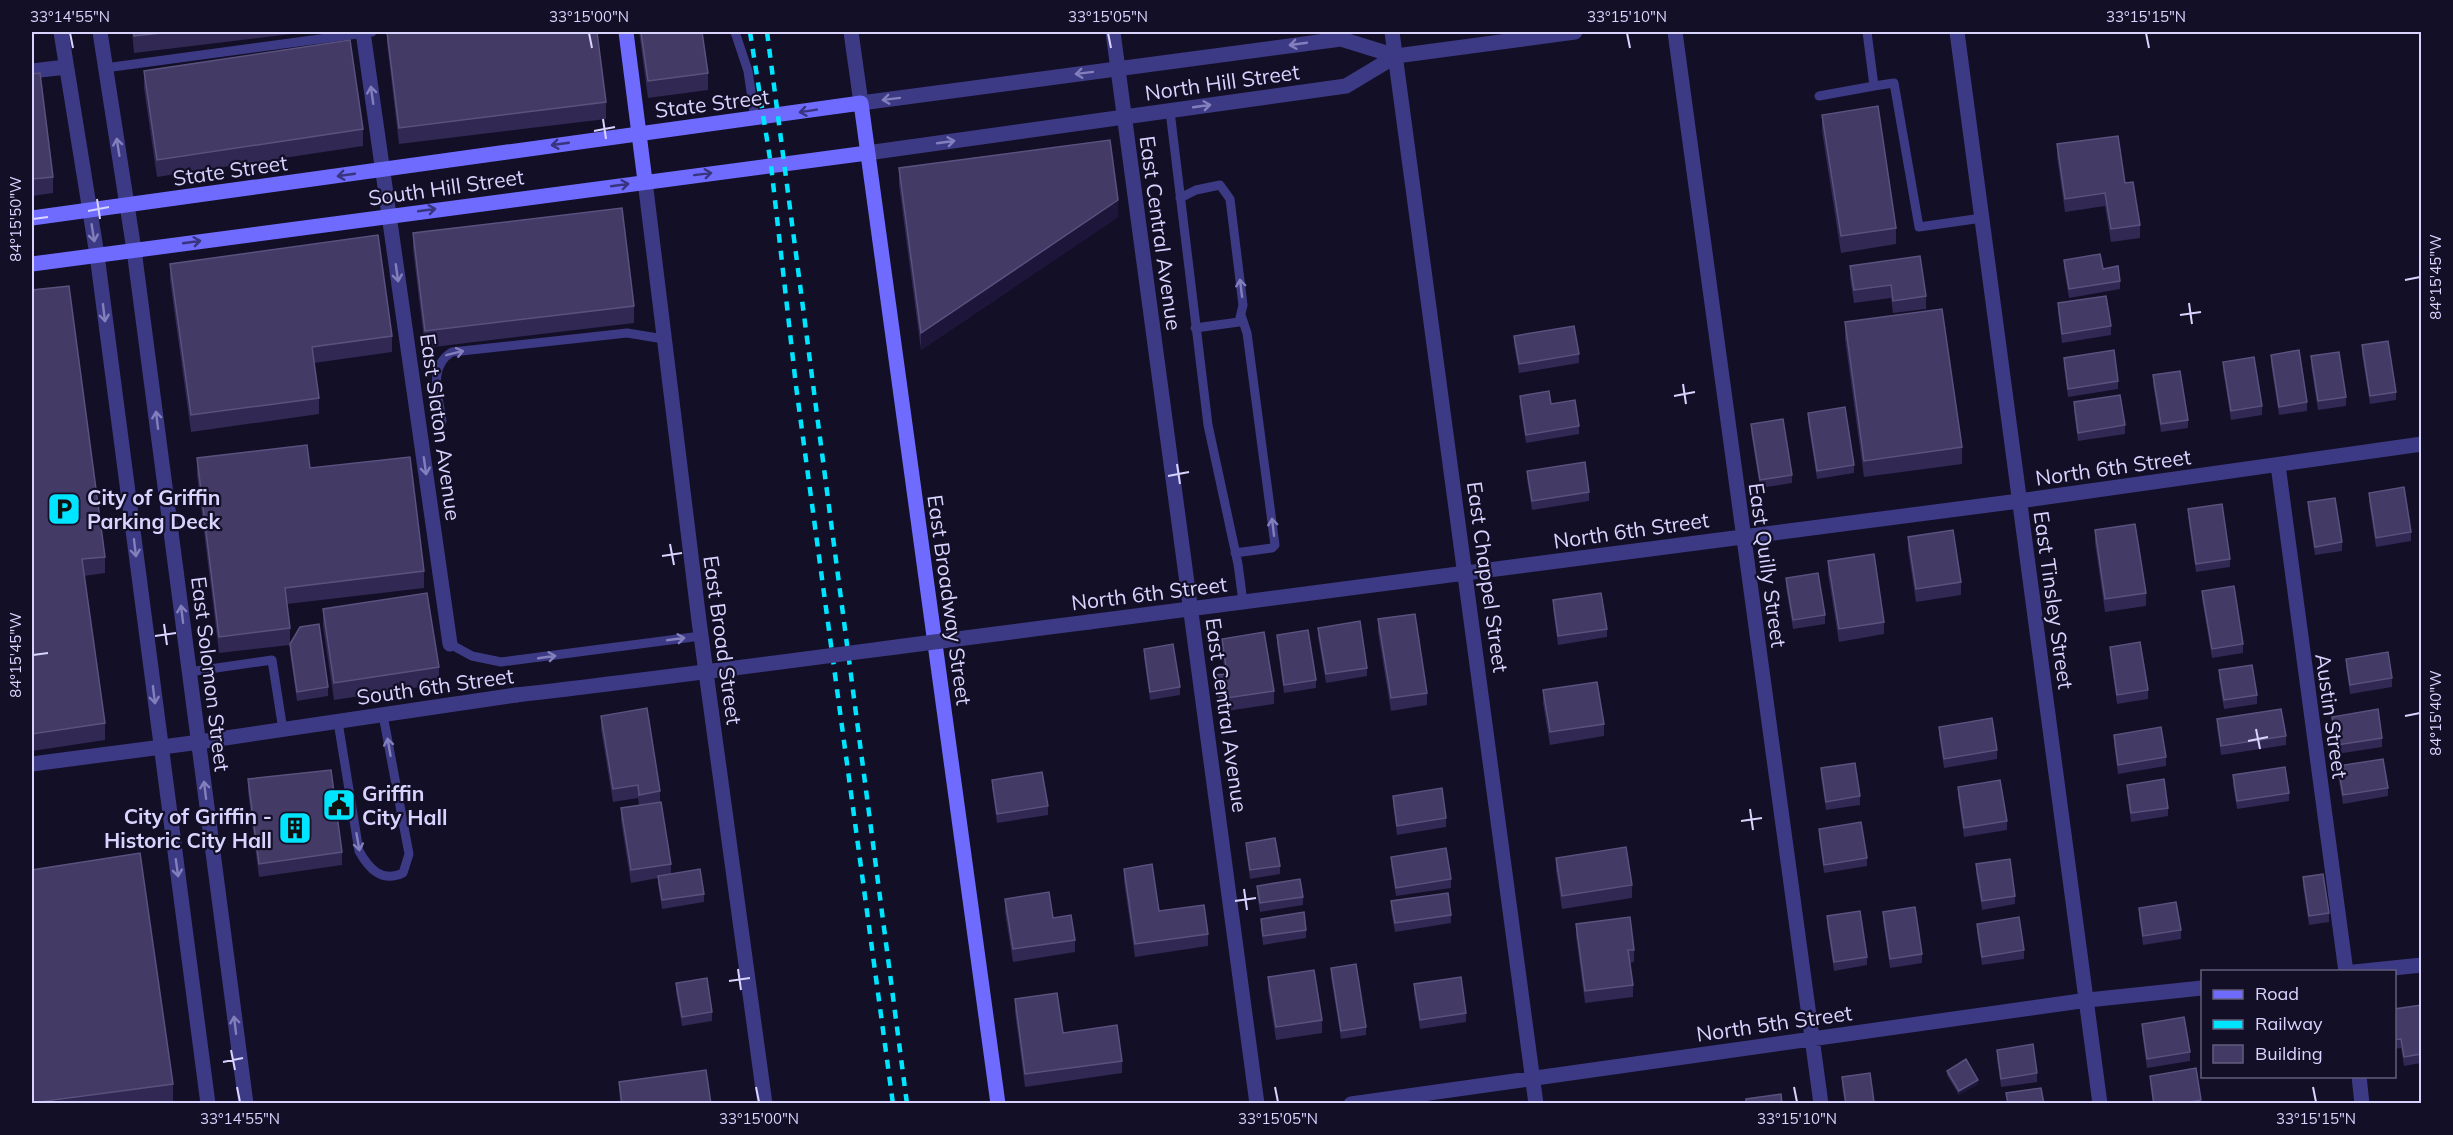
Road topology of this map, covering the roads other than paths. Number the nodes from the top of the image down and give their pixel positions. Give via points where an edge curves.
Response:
1 (61, 32) edge
2 (100, 32) edge
3 (366, 32) edge
4 (626, 32) edge
5 (735, 32) edge
6 (851, 32) edge
7 (1113, 32) edge
8 (1392, 32) edge
9 (1575, 32) edge
10 (1675, 32) edge
11 (1867, 32) edge
12 (1957, 32) edge
13 (1396, 56) junction
14 (66, 67) junction
15 (105, 68) junction
16 (1118, 69) junction
17 (32, 71) edge
18 (1874, 86) junction
19 (1819, 96) dead end
20 (861, 103) junction
21 (1170, 111) junction
22 (1124, 117) junction
23 (755, 119) junction
24 (639, 134) junction
25 (867, 153) junction
26 (383, 170) junction
27 (645, 182) junction
28 (1180, 198) junction
29 (128, 205) junction
30 (90, 210) junction
31 (389, 215) junction
32 (32, 218) edge
33 (1982, 218) junction
34 (134, 250) junction
35 (96, 255) junction
36 (32, 264) edge
37 (1241, 315) junction
38 (1195, 328) junction
39 (664, 339) junction
40 (442, 421) dead end
41 (2421, 444) edge
42 (2278, 465) junction
43 (2019, 501) junction
44 (1742, 536) junction
45 (1236, 553) junction
46 (1467, 573) junction
47 (1243, 602) junction
48 (1191, 609) junction
49 (701, 636) junction
50 (450, 644) joint
51 (845, 652) joint
52 (189, 672) junction
53 (384, 715) junction
54 (338, 722) junction
55 (283, 730) junction
56 (199, 742) junction
57 (161, 747) junction
58 (32, 764) edge
59 (2421, 965) edge
60 (2346, 970) edge
61 (2373, 970) edge
62 (2201, 988) edge
63 (2088, 1000) junction
64 (1813, 1038) junction
65 (2359, 1078) edge
66 (1533, 1079) junction
67 (208, 1104) edge
68 (246, 1104) edge
69 (765, 1104) edge
70 (998, 1104) edge
71 (1257, 1104) edge
72 (1352, 1104) edge
73 (1536, 1104) edge
74 (1821, 1104) edge
75 (2100, 1104) edge
76 (2362, 1104) edge

1 - 14 street
2 - 15 street, East Solomon Street
3 - 15 lane
26 -> 3 street, East Slaton Avenue
4 - 24 main road
5 - 23 lane via 748,71
6 - 20 street
7 - 16 street, East Central Avenue
8 - 13 street, East Chappel Street
9 - 13 street, North Hill Street
10 - 44 street, East Quilly Street
11 - 18 lane
12 - 33 street, East Tinsley Street
13 -> 16 street, State Street via 1341,39
21 -> 13 street, North Hill Street via 1346,86
13 - 46 street, East Chappel Street
14 - 17 street
14 - 30 street
29 -> 15 street, East Solomon Street
16 -> 20 street, State Street
16 - 22 street, East Central Avenue
18 - 19 lane
18 - 33 lane via 1894,83 1919,227
20 -> 23 main road, State Street
20 - 25 main road, East Broadway Street
21 - 22 street, North Hill Street
21 - 28 lane
25 -> 22 street, North Hill Street
22 - 48 street, East Central Avenue
23 - 24 main road, State Street
24 -> 26 main road, State Street
24 - 27 main road
27 -> 25 main road, South Hill Street
25 - 70 main road, East Broadway Street
26 -> 29 main road, State Street
26 - 31 street, East Slaton Avenue
31 -> 27 main road, South Hill Street
27 - 39 street, East Broad Street
37 -> 28 lane via 1230,199 1220,185
28 - 38 lane
29 - 30 main road, State Street
29 - 34 street, East Solomon Street
30 - 32 main road, State Street
30 -> 35 street
34 -> 31 main road, South Hill Street
31 -> 50 street, East Slaton Avenue
33 - 43 street, East Tinsley Street
34 - 35 main road, South Hill Street
52 -> 34 street, East Solomon Street
35 - 36 main road, South Hill Street
35 -> 57 street
37 - 38 lane via 1239,322
45 -> 37 lane via 1275,545 1247,333
38 - 45 lane via 1208,425
40 -> 39 lane via 436,370 441,359 452,352 627,333
39 - 49 street, East Broad Street
41 - 42 street, North 6th Street
42 - 43 street, North 6th Street
42 - 60 street, Austin Street
43 - 44 street, North 6th Street
43 - 63 street, East Tinsley Street
44 - 46 street, North 6th Street
44 - 64 street, East Quilly Street
45 - 47 lane
46 - 47 street, North 6th Street
46 - 66 street, East Chappel Street
47 - 48 street, North 6th Street
48 - 51 street, North 6th Street, bridge
48 - 71 street, East Central Avenue
50 -> 49 lane via 472,656 501,662
49 - 69 street, East Broad Street
51 - 53 street, South 6th Street, bridge
52 - 55 lane via 272,660
52 - 56 street, East Solomon Street
53 - 54 street, South 6th Street
54 -> 53 lane via 360,852 378,874 397,876 403,873 409,854
54 - 55 street, South 6th Street
55 - 56 street, South 6th Street
56 - 57 street, South 6th Street
68 -> 56 street, East Solomon Street
57 - 58 street, South 6th Street
57 -> 67 street
59 - 61 street
62 - 63 street, North 5th Street
63 - 64 street, North 5th Street
63 - 75 street, East Tinsley Street
64 - 66 street, North 5th Street
64 - 74 street, East Quilly Street
65 - 76 street
66 - 72 street, North 5th Street
66 - 73 street, East Chappel Street

